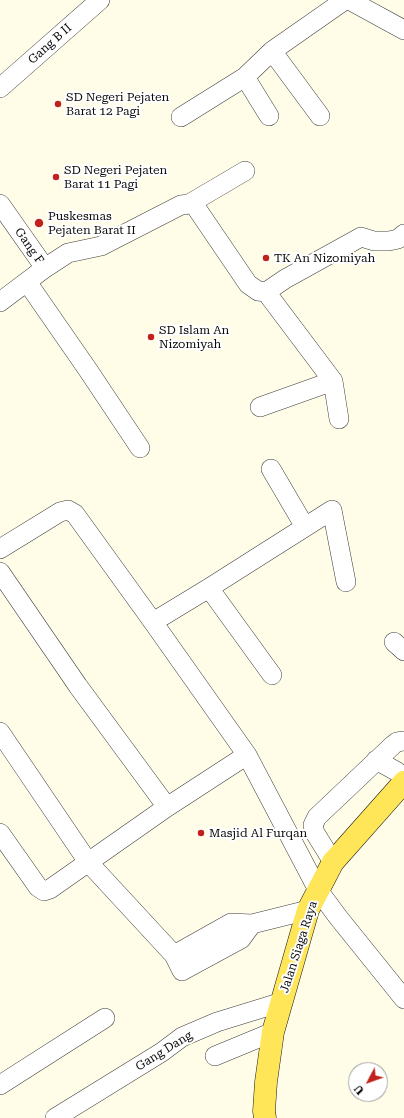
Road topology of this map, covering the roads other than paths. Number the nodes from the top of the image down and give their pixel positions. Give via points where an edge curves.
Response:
1 (100, 0) edge
2 (345, 0) edge
3 (349, 0) edge
4 (404, 30) edge
5 (272, 51) junction
6 (245, 77) junction
7 (0, 88) edge
8 (269, 116) dead end
9 (320, 116) dead end
10 (181, 117) dead end
11 (245, 171) dead end
12 (0, 204) edge
13 (189, 204) junction
14 (404, 234) edge
15 (45, 268) junction
16 (27, 282) junction
17 (266, 292) junction
18 (0, 302) edge
19 (333, 381) junction
20 (260, 408) dead end
21 (339, 418) dead end
22 (140, 448) dead end
23 (272, 469) dead end
24 (306, 527) junction
25 (0, 549) edge
26 (0, 572) edge
27 (346, 582) dead end
28 (209, 588) junction
29 (153, 622) junction
30 (272, 675) dead end
31 (0, 732) edge
32 (404, 742) edge
33 (247, 755) junction
34 (376, 760) junction
35 (404, 777) edge
36 (404, 782) edge
37 (167, 807) junction
38 (0, 832) edge
39 (88, 862) junction
40 (333, 862) junction
41 (318, 890) junction
42 (308, 910) junction
43 (404, 999) edge
44 (282, 1002) junction
45 (104, 1018) dead end
46 (273, 1032) junction
47 (215, 1056) dead end
48 (0, 1085) edge
49 (55, 1118) edge
50 (265, 1118) edge

1 - 7 street, Gang B II
2 - 5 street
3 - 4 street
5 - 6 street
5 - 9 street
6 - 8 street
6 - 10 street
11 - 13 street
12 - 15 street, Gang F
13 - 15 street via 181,205 101,246 68,253
13 - 17 street via 195,206 248,284 258,291
14 - 17 street via 389,241 374,241 361,236
15 - 16 street
16 - 18 street
16 - 22 street
17 - 19 street
19 - 20 street
19 - 21 street
23 - 24 street
24 - 27 street via 332,510
24 - 28 street
25 - 29 street via 60,512 68,510 75,514
26 - 37 street via 78,686
28 - 29 street
28 - 30 street
29 - 33 street
31 - 39 street
32 - 34 street via 396,742
33 - 37 street
33 - 41 street
34 - 35 street
34 - 40 street via 315,820 315,833
36 - 40 main road, Jalan Siaga Raya
37 - 39 street
38 - 39 street via 38,887 44,891
39 - 42 street via 174,955 182,971 241,939 252,924
40 - 41 main road, Jalan Siaga Raya
41 - 42 main road, Jalan Siaga Raya
41 - 43 street
42 - 44 main road, Jalan Siaga Raya
44 - 46 main road, Jalan Siaga Raya
44 - 49 street, Gang Dang via 217,1022 182,1037
45 - 48 street
46 - 47 street
46 - 50 main road, Jalan Siaga Raya via 266,1082

